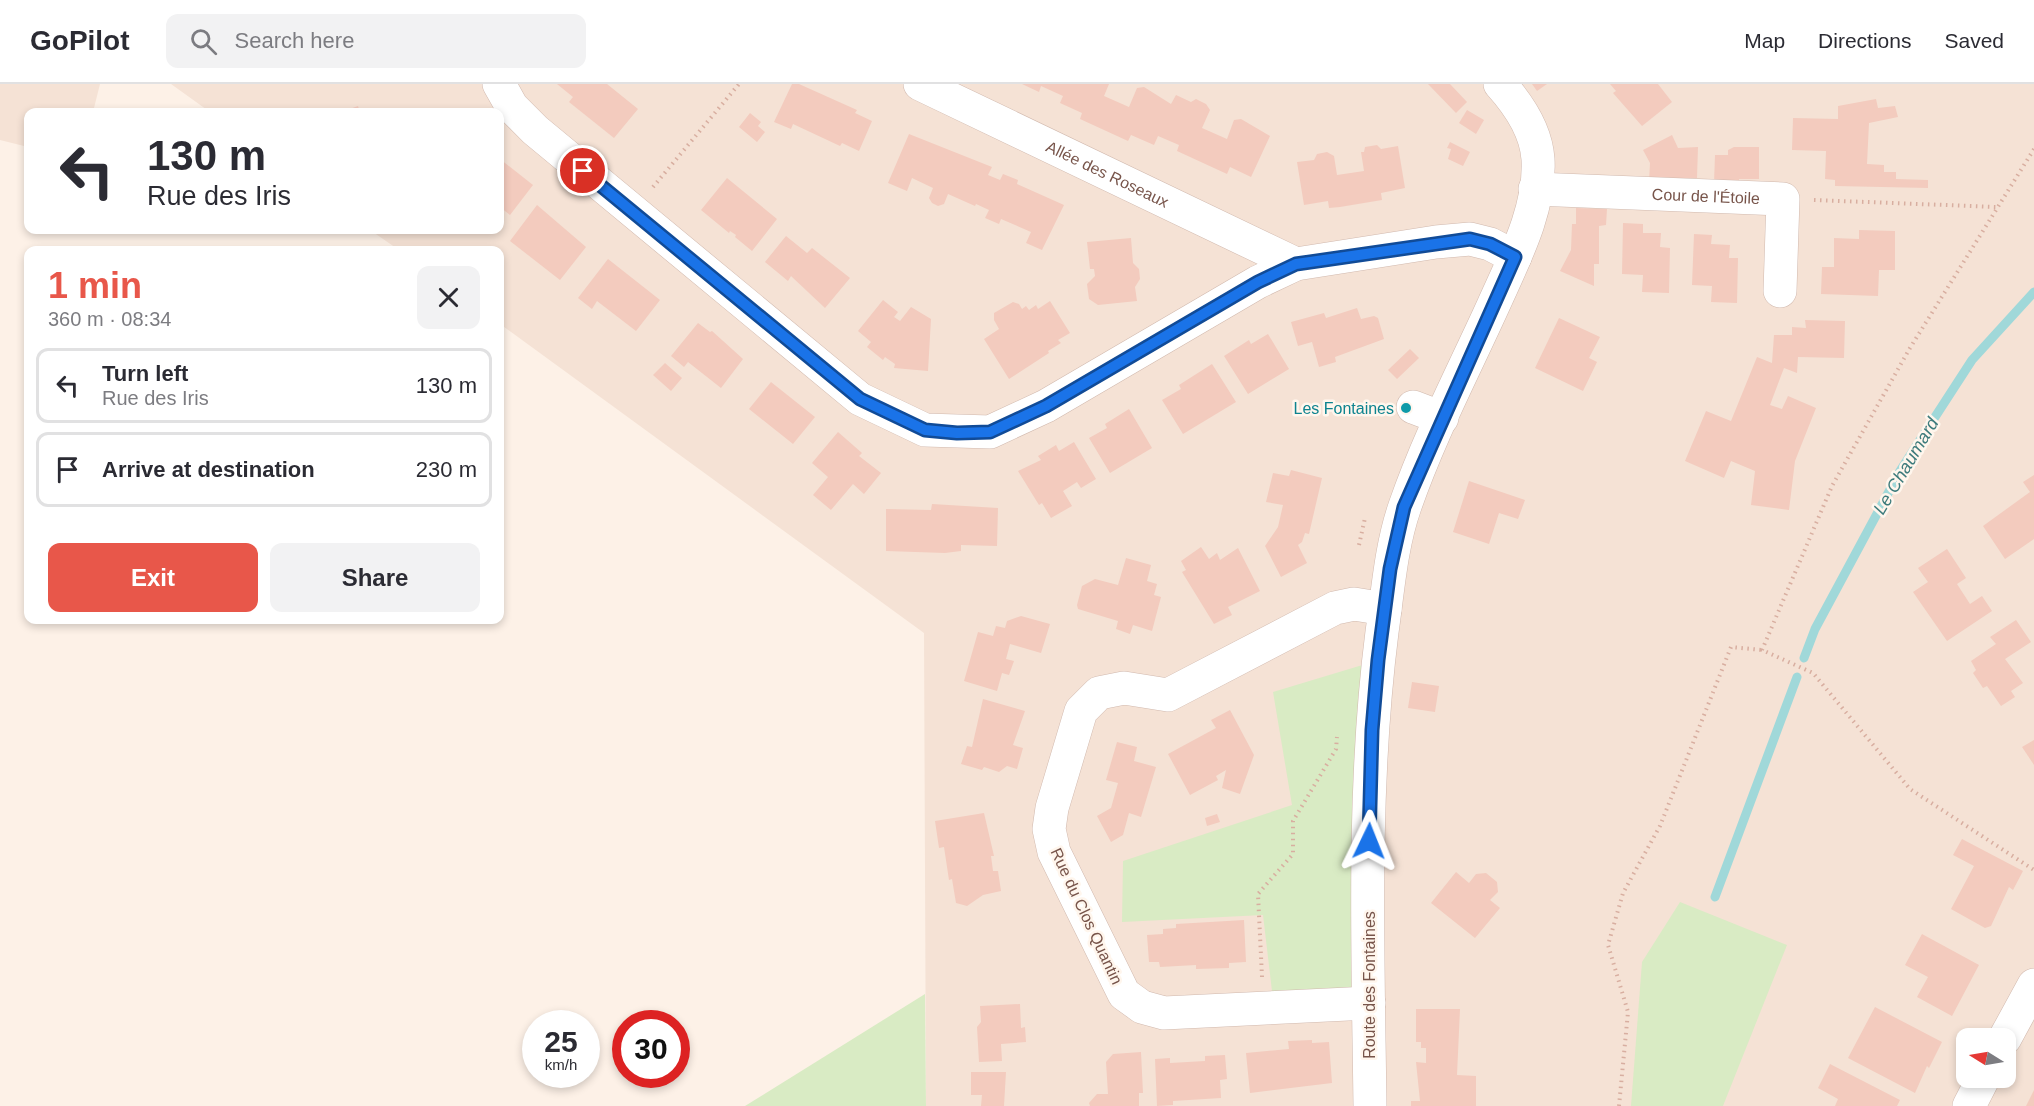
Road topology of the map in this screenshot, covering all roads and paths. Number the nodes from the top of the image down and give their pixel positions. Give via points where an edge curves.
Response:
1 (499, 84) edge
2 (739, 84) edge
3 (920, 84) edge
4 (1500, 84) edge
5 (2034, 149) edge
6 (1535, 189) junction
7 (1783, 199) junction
8 (1997, 207) junction
9 (632, 212) junction
10 (1515, 257) junction
11 (1296, 264) junction
12 (1780, 291) dead end
13 (1385, 609) junction
14 (1762, 650) junction
15 (1339, 726) dead end
16 (2034, 870) edge
17 (2034, 985) edge
18 (1262, 987) dead end
19 (1369, 1003) junction
20 (2011, 1028) edge
21 (1978, 1088) edge
22 (1370, 1106) edge
23 (1619, 1106) edge
24 (1969, 1106) edge

1 - 9 street via 512,107 535,130
2 - 9 path
3 - 11 street, Allée des Roseaux
4 - 6 street, Route des Fontaines via 1515,100 1532,132 1538,158
5 - 8 path
6 - 7 street, Cour de l'Étoile
6 - 10 street, Route des Fontaines
7 - 8 path
7 - 12 street, Cour de l'Étoile
8 - 14 path via 1910,348 1832,486
9 - 11 street via 860,399 925,430 957,433 990,432 1046,406 1258,282
10 - 11 street via 1470,239
10 - 13 street, Route des Fontaines via 1428,413 1390,569
13 - 19 street, Route des Fontaines via 1372,730
13 - 19 street, Rue du Clos Quantin via 1354,604 1335,608 1168,695 1124,688 1099,693 1081,711 1049,830 1054,852 1124,994 1142,1007 1164,1013
14 - 16 path via 1813,673 1910,789
14 - 23 path via 1731,647 1660,826 1623,893 1608,945 1628,1012
15 - 18 path via 1336,748 1293,821 1293,854 1258,894
17 - 20 street
19 - 22 street, Route des Fontaines
21 - 24 street

